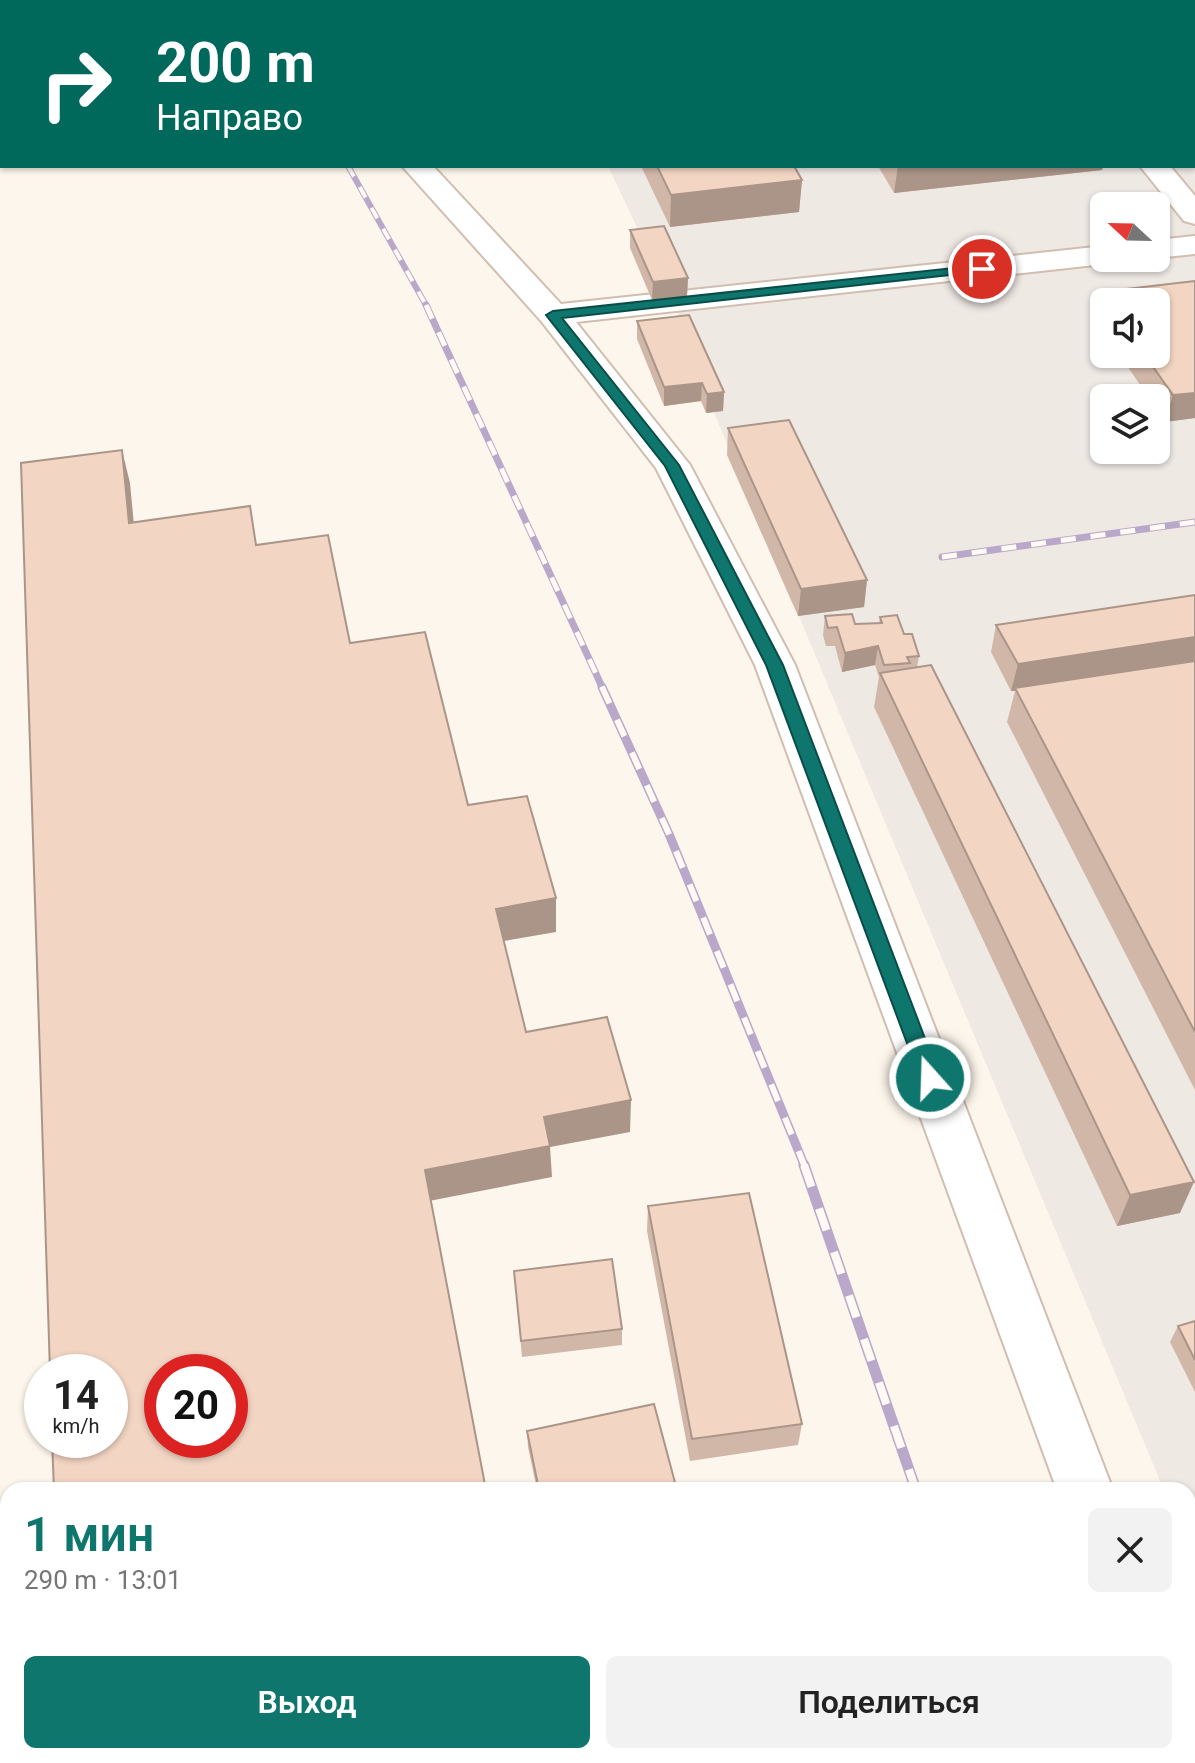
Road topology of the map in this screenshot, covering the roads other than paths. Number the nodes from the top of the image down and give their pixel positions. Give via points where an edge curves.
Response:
1 (419, 168) edge
2 (1157, 168) edge
3 (1195, 215) edge
4 (1195, 245) edge
5 (1170, 248) edge
6 (1090, 257) edge
7 (553, 315) junction
8 (1082, 1482) edge

1 - 7 lane
2 - 3 lane
4 - 5 lane
6 - 7 lane
7 - 8 lane via 672,465 775,665

